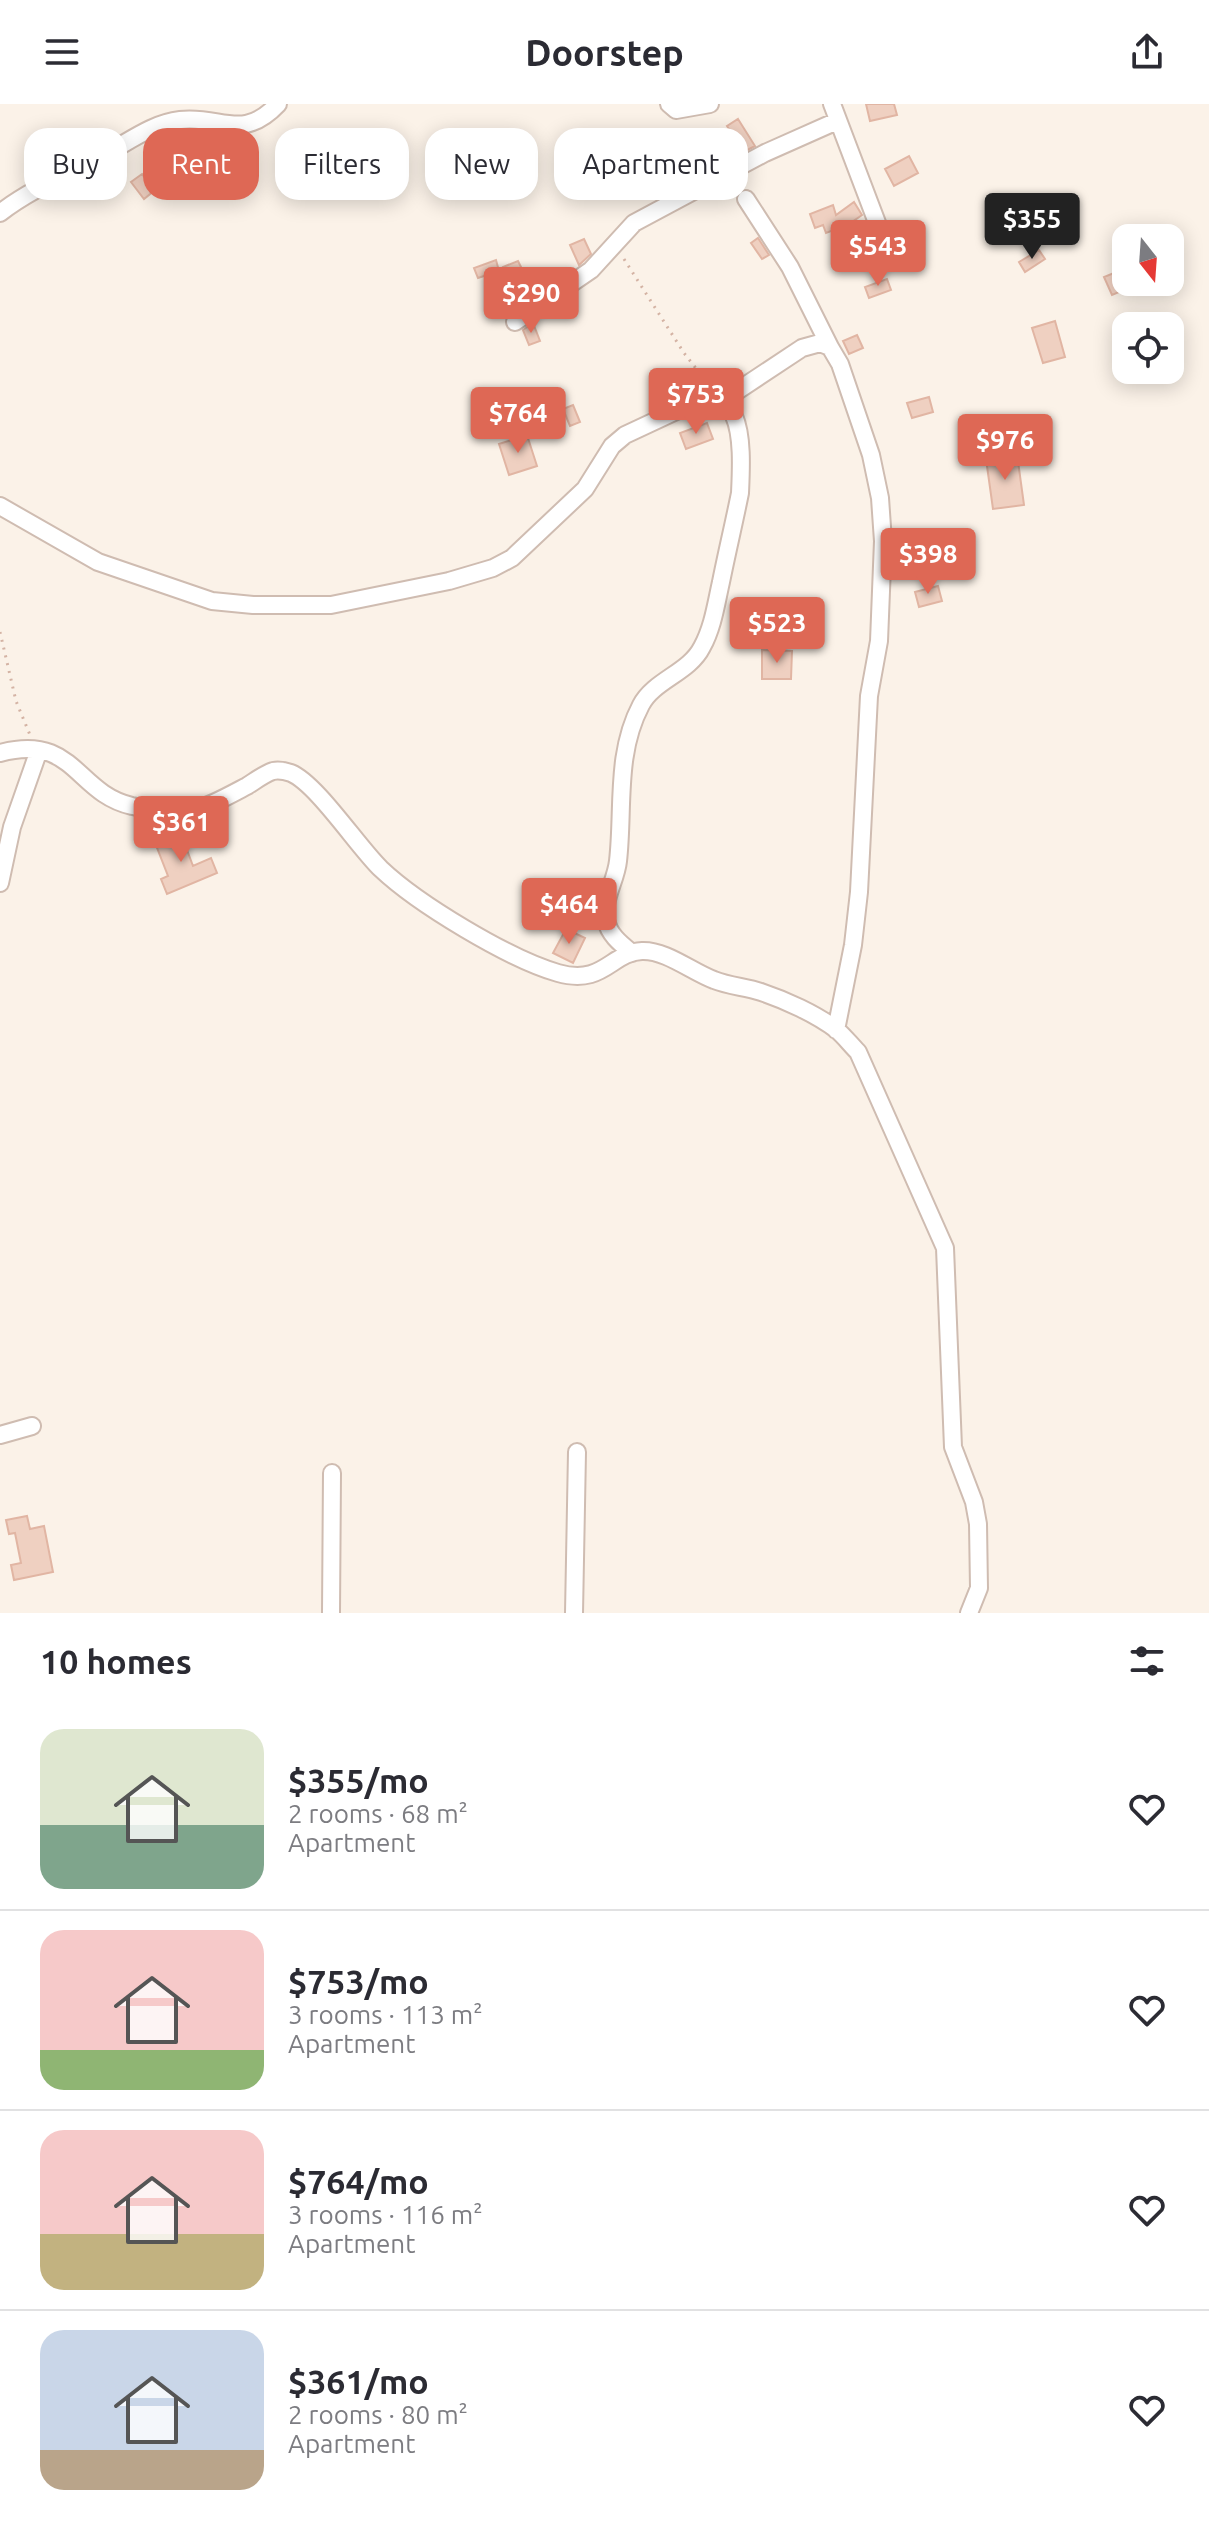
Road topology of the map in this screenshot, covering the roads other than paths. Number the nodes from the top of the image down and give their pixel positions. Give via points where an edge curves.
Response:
1 (278, 104) edge
2 (669, 104) edge
3 (710, 104) edge
4 (835, 112) edge
5 (747, 200) edge
6 (0, 213) edge
7 (887, 249) dead end
8 (515, 322) dead end
9 (830, 347) junction
10 (722, 401) junction
11 (0, 506) edge
12 (39, 750) junction
13 (0, 753) edge
14 (0, 883) edge
15 (632, 953) junction
16 (836, 1030) junction
17 (32, 1426) dead end
18 (0, 1435) edge
19 (577, 1452) dead end
20 (332, 1473) dead end
21 (331, 1613) edge
22 (574, 1613) edge
23 (969, 1613) edge

1 - 6 street via 253,123 239,126 193,120 162,123
2 - 3 street via 676,110
4 - 7 street
4 - 8 street via 634,223 591,270
5 - 9 street via 790,267
9 - 10 street via 820,343 802,348
9 - 16 street via 871,455 883,541 859,892
10 - 11 street via 702,399 625,435 585,489 512,558 493,568 331,605 212,601 98,562
10 - 15 street via 734,415 741,474 712,622 690,663 641,704 621,770 619,860 605,917 611,934
12 - 13 street
12 - 14 street via 12,827
12 - 15 street via 62,757 101,794 176,813 223,799 275,770 288,772 312,790 382,869 473,934 556,973 578,977
15 - 16 street via 669,958 714,980 762,992
16 - 23 street via 858,1052 945,1248 953,1447 978,1524 981,1575
17 - 18 street
19 - 22 street
20 - 21 street

